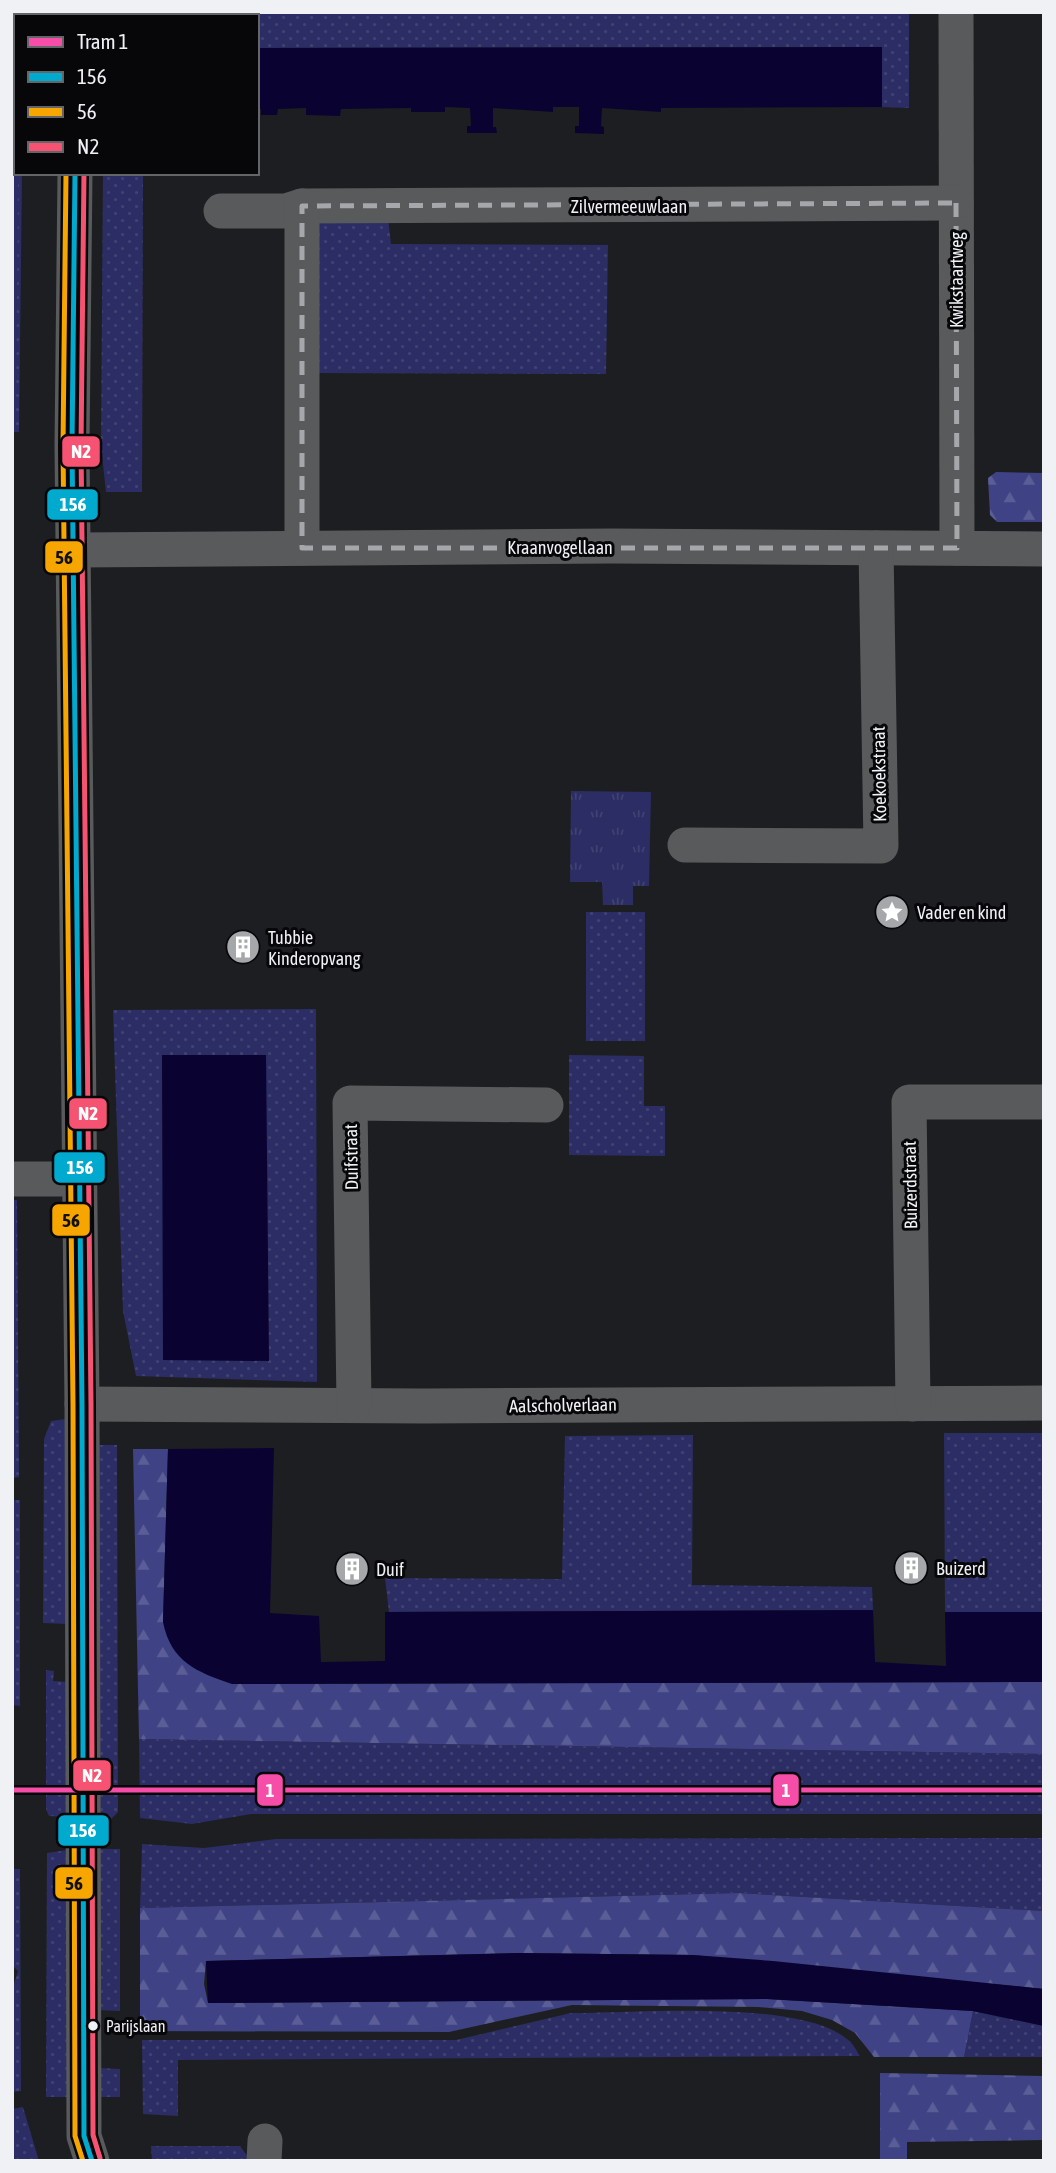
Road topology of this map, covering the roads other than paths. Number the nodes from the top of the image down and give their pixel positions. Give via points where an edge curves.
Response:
1 (956, 12) edge
2 (75, 175) edge
3 (956, 203) junction
4 (302, 206) junction
5 (221, 211) dead end
6 (302, 548) junction
7 (876, 548) junction
8 (957, 548) junction
9 (1044, 549) edge
10 (76, 550) junction
11 (685, 845) dead end
12 (1044, 1102) edge
13 (546, 1105) dead end
14 (12, 1179) edge
15 (80, 1179) junction
16 (82, 1404) junction
17 (913, 1404) junction
18 (1044, 1404) edge
19 (354, 1405) junction
20 (92, 2161) edge

1 - 3 street, Kwikstaartweg
2 - 10 street via 72,446
3 - 4 street, Zilvermeeuwlaan
3 - 8 street, Kwikstaartweg
4 - 5 street, Zilvermeeuwlaan via 286,211
4 - 6 street
6 - 7 street, Kraanvogellaan
6 - 10 street, Kraanvogellaan
7 - 8 street, Kraanvogellaan
7 - 11 street, Koekoekstraat via 881,846
8 - 9 street, Kraanvogellaan
10 - 15 street
12 - 17 street, Buizerdstraat via 909,1102
13 - 19 street, Duifstraat via 350,1103
14 - 15 street
15 - 16 street
16 - 19 street, Aalscholverlaan
16 - 20 street via 84,2136
17 - 18 street, Aalscholverlaan
17 - 19 street, Aalscholverlaan

